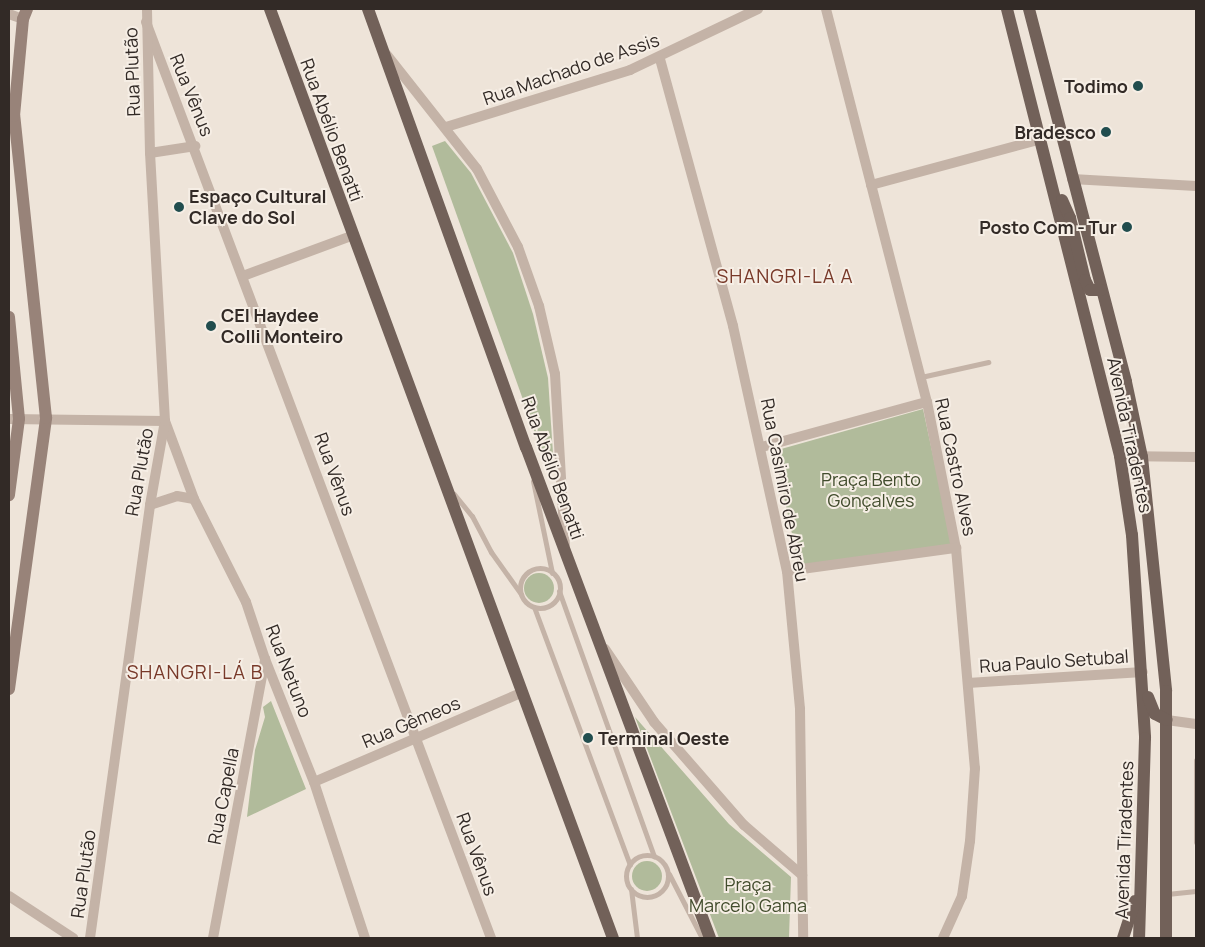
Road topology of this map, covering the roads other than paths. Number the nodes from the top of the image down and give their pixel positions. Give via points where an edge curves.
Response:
1 (147, 9) edge
2 (270, 9) edge
3 (368, 9) edge
4 (758, 9) edge
5 (826, 9) edge
6 (1007, 9) edge
7 (1029, 9) edge
8 (9, 14) edge
9 (25, 14) edge
10 (146, 22) junction
11 (381, 47) junction
12 (660, 59) junction
13 (446, 127) junction
14 (1041, 139) junction
15 (195, 146) junction
16 (150, 153) junction
17 (1072, 179) junction
18 (871, 185) junction
19 (1196, 186) edge
20 (1054, 190) junction
21 (351, 236) junction
22 (243, 276) junction
23 (1101, 290) junction
24 (9, 317) edge
25 (988, 362) dead end
26 (920, 376) junction
27 (927, 402) junction
28 (46, 418) junction
29 (14, 419) edge
30 (164, 421) junction
31 (526, 447) junction
32 (762, 448) junction
33 (1120, 456) junction
34 (1142, 457) junction
35 (1196, 457) edge
36 (442, 480) junction
37 (9, 495) edge
38 (194, 499) junction
39 (150, 505) junction
40 (956, 548) junction
41 (566, 552) junction
42 (787, 572) junction
43 (552, 573) junction
44 (559, 591) junction
45 (521, 594) junction
46 (534, 607) junction
47 (599, 639) junction
48 (265, 659) junction
49 (1143, 672) junction
50 (968, 683) junction
51 (9, 689) edge
52 (521, 693) junction
53 (1167, 720) junction
54 (1196, 724) edge
55 (416, 738) junction
56 (1196, 760) edge
57 (314, 782) junction
58 (1196, 842) edge
59 (654, 856) junction
60 (630, 864) junction
61 (667, 871) junction
62 (802, 875) junction
63 (631, 888) junction
64 (1139, 890) junction
65 (1196, 891) edge
66 (1166, 894) junction
67 (9, 896) edge
68 (73, 938) edge
69 (90, 938) edge
70 (213, 938) edge
71 (365, 938) edge
72 (491, 938) edge
73 (613, 938) edge
74 (637, 938) edge
75 (702, 938) edge
76 (710, 938) edge
77 (803, 938) edge
78 (943, 938) edge
79 (1123, 938) edge
80 (1139, 938) edge
81 (1166, 938) edge

1 - 10 street, Rua Plutão
2 - 21 main road, Rua Abélio Benatti
3 - 11 main road, Rua Abélio Benatti
4 - 12 street, Rua Machado de Assis
5 - 18 street, Rua Castro Alves
6 - 14 main road, Avenida Tiradentes
7 - 17 main road, Avenida Tiradentes
8 - 9 street
9 - 28 street via 14,116
10 - 15 street, Rua Vênus
10 - 16 street, Rua Plutão
11 - 13 street
11 - 31 main road, Rua Abélio Benatti
12 - 13 street, Rua Machado de Assis via 544,99
12 - 32 street, Rua Casimiro de Abreu via 733,326
13 - 41 street via 476,169 518,247 539,306 555,374
14 - 18 street
14 - 20 main road, Avenida Tiradentes
15 - 16 street
15 - 22 street, Rua Vênus
16 - 30 street, Rua Plutão
17 - 19 street
17 - 23 main road, Avenida Tiradentes
18 - 26 street, Rua Castro Alves
20 - 23 main road via 1070,218 1085,280 1090,290
20 - 33 main road, Avenida Tiradentes
21 - 22 street
21 - 36 main road, Rua Abélio Benatti
22 - 55 street, Rua Vênus
23 - 34 main road, Avenida Tiradentes
24 - 29 street
25 - 26 lane
26 - 27 street, Rua Castro Alves
27 - 32 street
27 - 40 street, Rua Castro Alves
28 - 29 street
28 - 30 street
28 - 51 street
29 - 37 street
30 - 38 street, Rua Netuno
30 - 39 street, Rua Plutão
31 - 41 main road, Rua Abélio Benatti
31 - 43 lane
32 - 42 street, Rua Casimiro de Abreu
33 - 34 street
33 - 49 main road, Avenida Tiradentes via 1132,535
34 - 35 street
34 - 53 main road, Avenida Tiradentes via 1163,641
36 - 45 lane via 472,516 491,552
36 - 52 main road, Rua Abélio Benatti
38 - 39 street via 178,496
38 - 48 street, Rua Netuno via 246,602
39 - 69 street, Rua Plutão
40 - 42 street
40 - 50 street, Rua Castro Alves
41 - 47 main road, Rua Abélio Benatti
42 - 62 street, Rua Casimiro de Abreu via 800,709
43 - 44 lane
43 - 45 lane via 541,568 529,572 521,582
44 - 46 lane via 548,606
44 - 59 lane
45 - 46 lane
46 - 60 lane
47 - 62 street via 654,722 744,825
47 - 76 main road, Rua Abélio Benatti
48 - 57 street, Rua Netuno
48 - 70 street, Rua Capella
49 - 50 street, Rua Paulo Setubal
49 - 53 main road via 1151,708 1159,718
49 - 64 main road, Avenida Tiradentes via 1145,738
50 - 78 street, Rua Castro Alves via 975,768 970,841 962,896
52 - 55 street, Rua Gêmeos
52 - 73 main road, Rua Abélio Benatti
53 - 54 street
53 - 66 main road, Avenida Tiradentes
55 - 57 street, Rua Gêmeos
55 - 72 street, Rua Vênus
56 - 58 lane
57 - 71 street, Rua Netuno
59 - 60 lane via 640,856
59 - 61 lane
60 - 63 lane via 626,878
61 - 63 lane via 666,884 657,894 644,896
61 - 75 lane
62 - 77 street, Rua Casimiro de Abreu
63 - 74 lane
64 - 79 main road
64 - 80 main road, Avenida Tiradentes
65 - 66 lane
66 - 81 main road, Avenida Tiradentes
67 - 68 street

